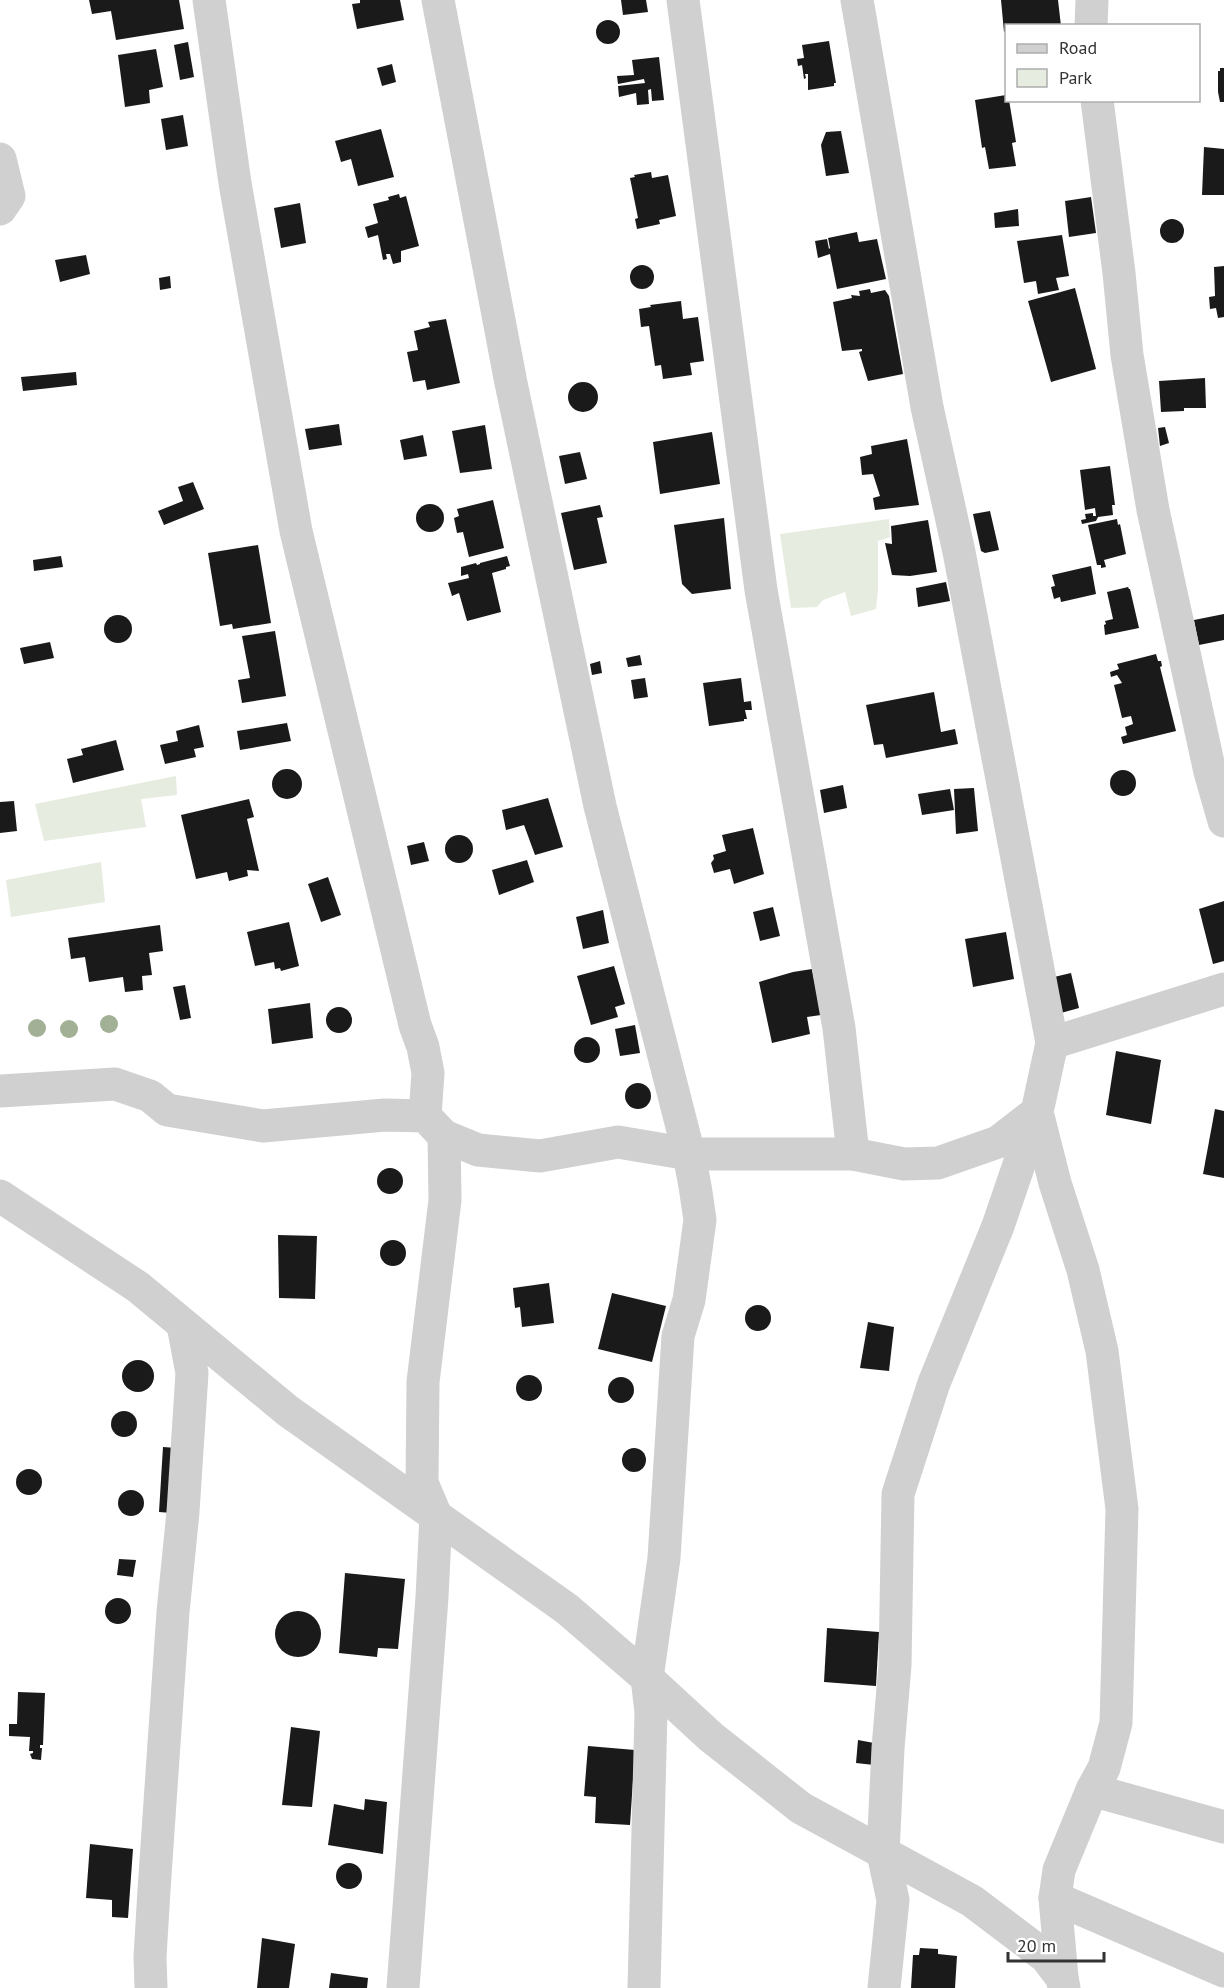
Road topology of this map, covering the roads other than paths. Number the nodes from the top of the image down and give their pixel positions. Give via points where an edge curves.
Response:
1 (209, 0) edge
2 (438, 0) edge
3 (683, 0) edge
4 (857, 0) edge
5 (1092, 0) edge
6 (1091, 24) edge
7 (1097, 102) edge
8 (0, 159) edge
9 (0, 208) edge
10 (1224, 821) edge
11 (1224, 989) edge
12 (1052, 1043) junction
13 (0, 1091) edge
14 (1037, 1112) junction
15 (435, 1126) junction
16 (689, 1154) junction
17 (853, 1154) junction
18 (0, 1196) edge
19 (183, 1325) junction
20 (436, 1516) junction
21 (647, 1678) junction
22 (1092, 1790) junction
23 (1224, 1827) edge
24 (883, 1853) junction
25 (1055, 1898) junction
26 (1224, 1971) edge
27 (1063, 1983) edge
28 (151, 1988) edge
29 (403, 1988) edge
30 (644, 1988) edge
31 (884, 1988) edge

1 - 15 street via 235,183 296,531 423,1047
2 - 16 street via 511,383 600,806
3 - 17 street via 761,590 839,1028
4 - 12 street via 927,407 959,552
5 - 6 street
7 - 10 street via 1127,355 1152,510
8 - 9 street via 9,196
11 - 12 street
12 - 14 street
13 - 15 street via 115,1084 150,1096 167,1110 264,1126 385,1115
14 - 17 street via 998,1142 938,1163 904,1164
14 - 22 street via 1102,1351 1122,1509 1116,1723 1104,1768
14 - 24 street via 998,1226 934,1383 898,1494 895,1665
15 - 16 street via 478,1150 540,1156 618,1142
15 - 20 street via 446,1200 423,1382 422,1483
16 - 17 street
16 - 21 street via 700,1220 689,1300 678,1336 664,1558
18 - 19 street via 138,1287
19 - 20 street via 288,1411
19 - 28 street via 192,1383 172,1624
20 - 21 street via 567,1609
20 - 29 street
21 - 24 street via 711,1737 801,1808
21 - 30 street via 651,1712
22 - 23 street
22 - 25 street via 1059,1870
24 - 27 street via 972,1901 1046,1957
24 - 31 street via 893,1900
25 - 26 street
25 - 27 street

